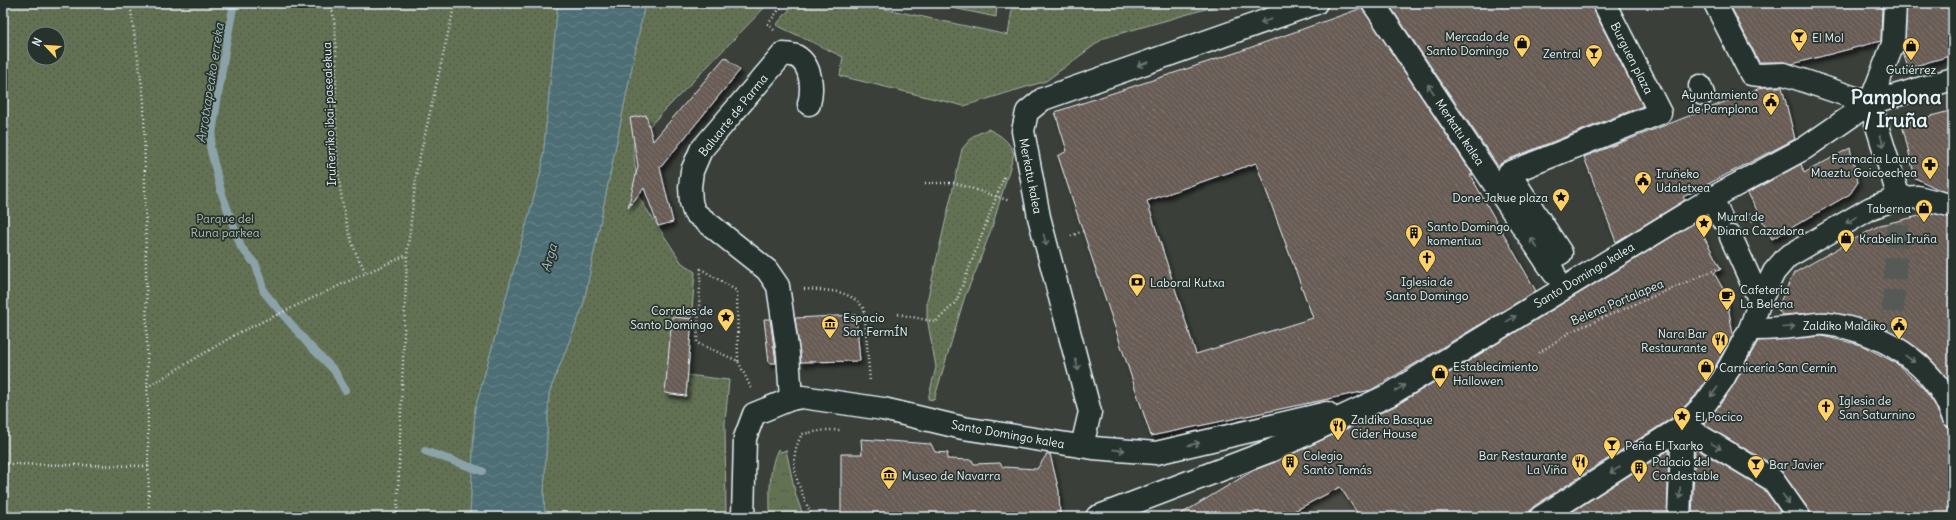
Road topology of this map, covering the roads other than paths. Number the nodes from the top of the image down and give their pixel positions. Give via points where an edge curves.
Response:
1 (1316, 3) edge
2 (1373, 3) edge
3 (1604, 3) edge
4 (1715, 3) edge
5 (1895, 3) edge
6 (1953, 79) edge
7 (1870, 103) junction
8 (809, 104) dead end
9 (1712, 198) junction
10 (1899, 198) junction
11 (1953, 206) edge
12 (1721, 218) dead end
13 (1731, 237) dead end
14 (1546, 261) junction
15 (1564, 287) junction
16 (1760, 301) junction
17 (1750, 329) junction
18 (791, 399) junction
19 (1365, 404) junction
20 (1953, 416) edge
21 (1683, 426) junction
22 (1082, 446) junction
23 (743, 517) edge
24 (1097, 517) edge
25 (1541, 517) edge
26 (1679, 517) edge
27 (1799, 517) edge

1 -> 22 street, Merkatu kalea via 1043,99 1027,112 1023,131 1039,217 1090,412
14 -> 2 street, Merkatu kalea
3 - 14 street, Burguen plaza via 1660,113 1509,173 1562,253
4 - 7 street via 1752,74 1784,74
5 - 7 street via 1893,44
6 - 7 street, Santo Domingo kalea
7 - 9 street, Santo Domingo kalea via 1805,148
7 -> 10 street
8 - 18 street, Baluarte de Parma via 812,90 805,64 795,56 783,54 701,150 692,171 691,202 694,212 767,270 778,286 788,354
9 - 12 street
9 - 15 street, Santo Domingo kalea
10 - 11 street via 1918,197
10 -> 16 street via 1871,208 1787,257 1774,272
13 - 16 street
14 - 15 street, Merkatu kalea
19 -> 15 street, Santo Domingo kalea via 1389,395
16 - 17 street
17 -> 20 street via 1825,324 1867,332 1891,345 1922,368 1945,395
17 -> 21 street via 1723,379 1705,404
18 - 22 street, Santo Domingo kalea via 802,397 847,403 964,428
18 - 23 street, Santo Domingo kalea via 754,414 745,438
22 -> 19 street, Santo Domingo kalea via 1156,453
19 - 24 street, Santo Domingo kalea via 1270,451
21 -> 25 street
21 -> 26 street
21 -> 27 street via 1773,480

